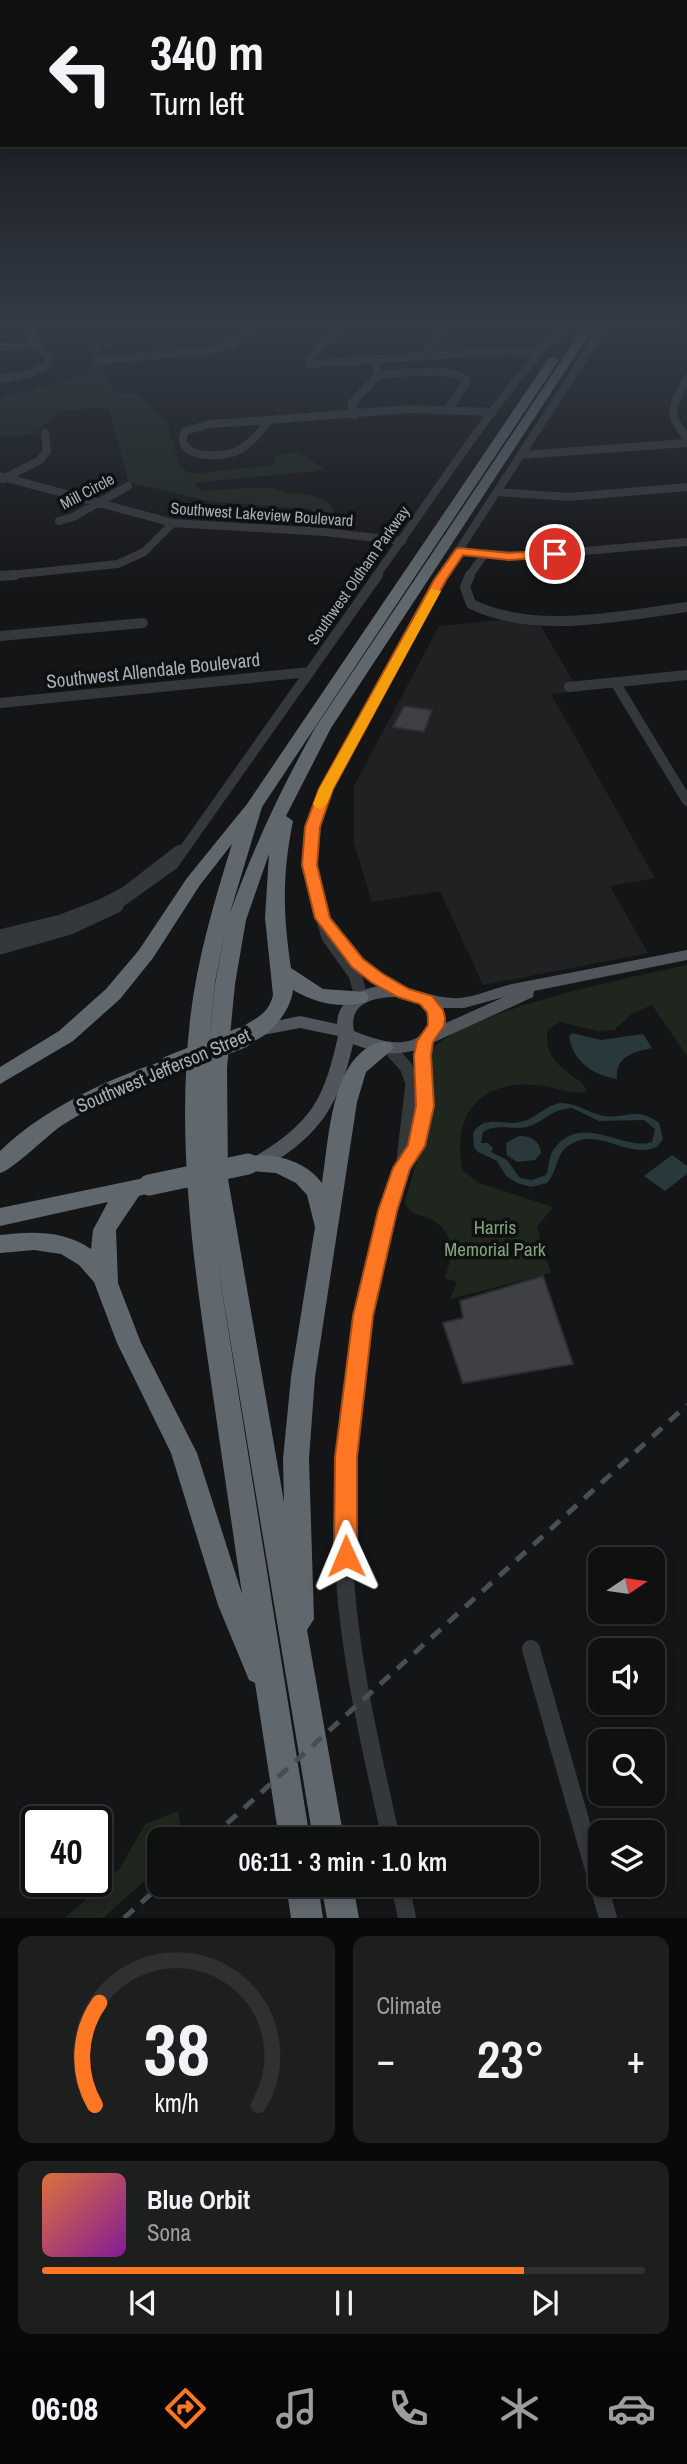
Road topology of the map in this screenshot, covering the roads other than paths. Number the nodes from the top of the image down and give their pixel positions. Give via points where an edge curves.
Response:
1 (367, 414) edge
2 (491, 414) edge
3 (517, 414) edge
4 (532, 414) edge
5 (548, 414) edge
6 (671, 414) edge
7 (355, 415) joint
8 (269, 420) junction
9 (45, 433) dead end
10 (687, 437) edge
11 (687, 443) edge
12 (521, 455) junction
13 (2, 478) edge
14 (128, 486) dead end
15 (687, 487) edge
16 (498, 492) junction
17 (94, 503) junction
18 (59, 521) dead end
19 (173, 523) junction
20 (402, 541) junction
21 (687, 542) edge
22 (460, 551) junction
23 (484, 555) junction
24 (0, 576) edge
25 (687, 607) edge
26 (143, 623) dead end
27 (0, 636) edge
28 (310, 672) junction
29 (687, 675) edge
30 (615, 682) junction
31 (569, 687) dead end
32 (0, 703) edge
33 (293, 783) junction
34 (687, 801) edge
35 (253, 807) junction
36 (182, 848) joint
37 (323, 918) junction
38 (45, 931) junction
39 (0, 936) edge
40 (0, 948) edge
41 (687, 955) edge
42 (281, 970) junction
43 (535, 988) junction
44 (404, 993) junction
45 (360, 996) junction
46 (426, 1000) junction
47 (346, 1033) junction
48 (249, 1034) junction
49 (428, 1038) junction
50 (387, 1048) junction
51 (3, 1076) edge
52 (4, 1155) edge
53 (255, 1162) junction
54 (402, 1168) junction
55 (140, 1187) junction
56 (0, 1217) edge
57 (326, 1233) junction
58 (0, 1244) edge
59 (112, 1297) junction
60 (531, 1649) dead end
61 (302, 1687) junction
62 (272, 1700) junction
63 (364, 1704) joint
64 (292, 1827) edge
65 (327, 1827) edge
66 (389, 1827) edge
67 (304, 1897) edge
68 (339, 1897) edge
69 (403, 1897) edge
70 (307, 1918) edge
71 (343, 1918) edge
72 (407, 1918) edge
73 (608, 1918) edge

1 - 7 street
2 - 20 street, Southwest Oldham Parkway
3 - 35 highway
4 - 33 highway via 323,728
5 - 12 street
6 - 10 street
7 - 8 street
8 - 8 street via 198,426 185,431 182,440 194,453 231,454
9 - 13 street via 47,451 40,460
11 - 12 street
12 - 16 street
13 - 17 street, Southwest Lakeview Boulevard
14 - 17 street, Mill Circle
15 - 16 street via 568,497
16 - 22 street
17 - 18 street, Mill Circle
17 - 19 street, Southwest Lakeview Boulevard
19 - 20 street, Southwest Lakeview Boulevard
19 - 24 street via 144,552 127,561
20 - 28 street, Southwest Oldham Parkway
21 - 23 street via 528,556
22 - 23 street
22 - 37 street via 318,808 310,865
23 - 25 street via 464,587 478,608 502,618 548,620
26 - 27 street
28 - 32 street, Southwest Allendale Boulevard
28 - 36 street, Southwest Oldham Parkway
29 - 30 street
30 - 31 street
30 - 34 street
33 - 42 highway via 275,862 274,919
33 - 61 highway via 260,854 234,933 217,1068 218,1179
35 - 51 highway via 113,994 66,1036
35 - 62 highway via 218,917 204,984 195,1180
36 - 38 street, Southwest Oldham Parkway via 173,865 127,901 81,924
37 - 44 street via 357,963
37 - 45 street via 326,935 358,976
38 - 39 street, Southwest Oldham Parkway
38 - 40 street, Southwest Oldham Parkway
41 - 43 main road
42 - 45 highway via 314,995 335,999
42 - 48 highway via 282,1002
43 - 46 main road via 502,992 469,1004
43 - 49 main road
44 - 45 main road
44 - 46 main road
45 - 47 main road via 347,1010
46 - 49 main road via 436,1018
47 - 48 main road, Southwest Jefferson Street via 300,1021
47 - 50 main road
47 - 53 main road via 335,1082 319,1117 296,1140
48 - 52 highway, Southwest Jefferson Street, bridge via 68,1110
49 - 50 main road via 403,1049
49 - 54 street via 421,1064 425,1106 416,1146
50 - 54 street via 404,1065 413,1083
50 - 57 highway via 365,1057 354,1074
53 - 55 highway, bridge
53 - 57 highway via 294,1171 316,1190
54 - 63 street via 363,1316 346,1457 348,1602
55 - 56 highway
55 - 59 highway via 107,1218 103,1229 101,1245
57 - 61 highway via 303,1377 296,1459
58 - 59 highway via 24,1240 73,1248 96,1266
59 - 62 highway via 184,1453 230,1599
60 - 73 street
61 - 65 highway
62 - 64 highway
63 - 66 street
67 - 70 highway
68 - 71 highway
69 - 72 street

